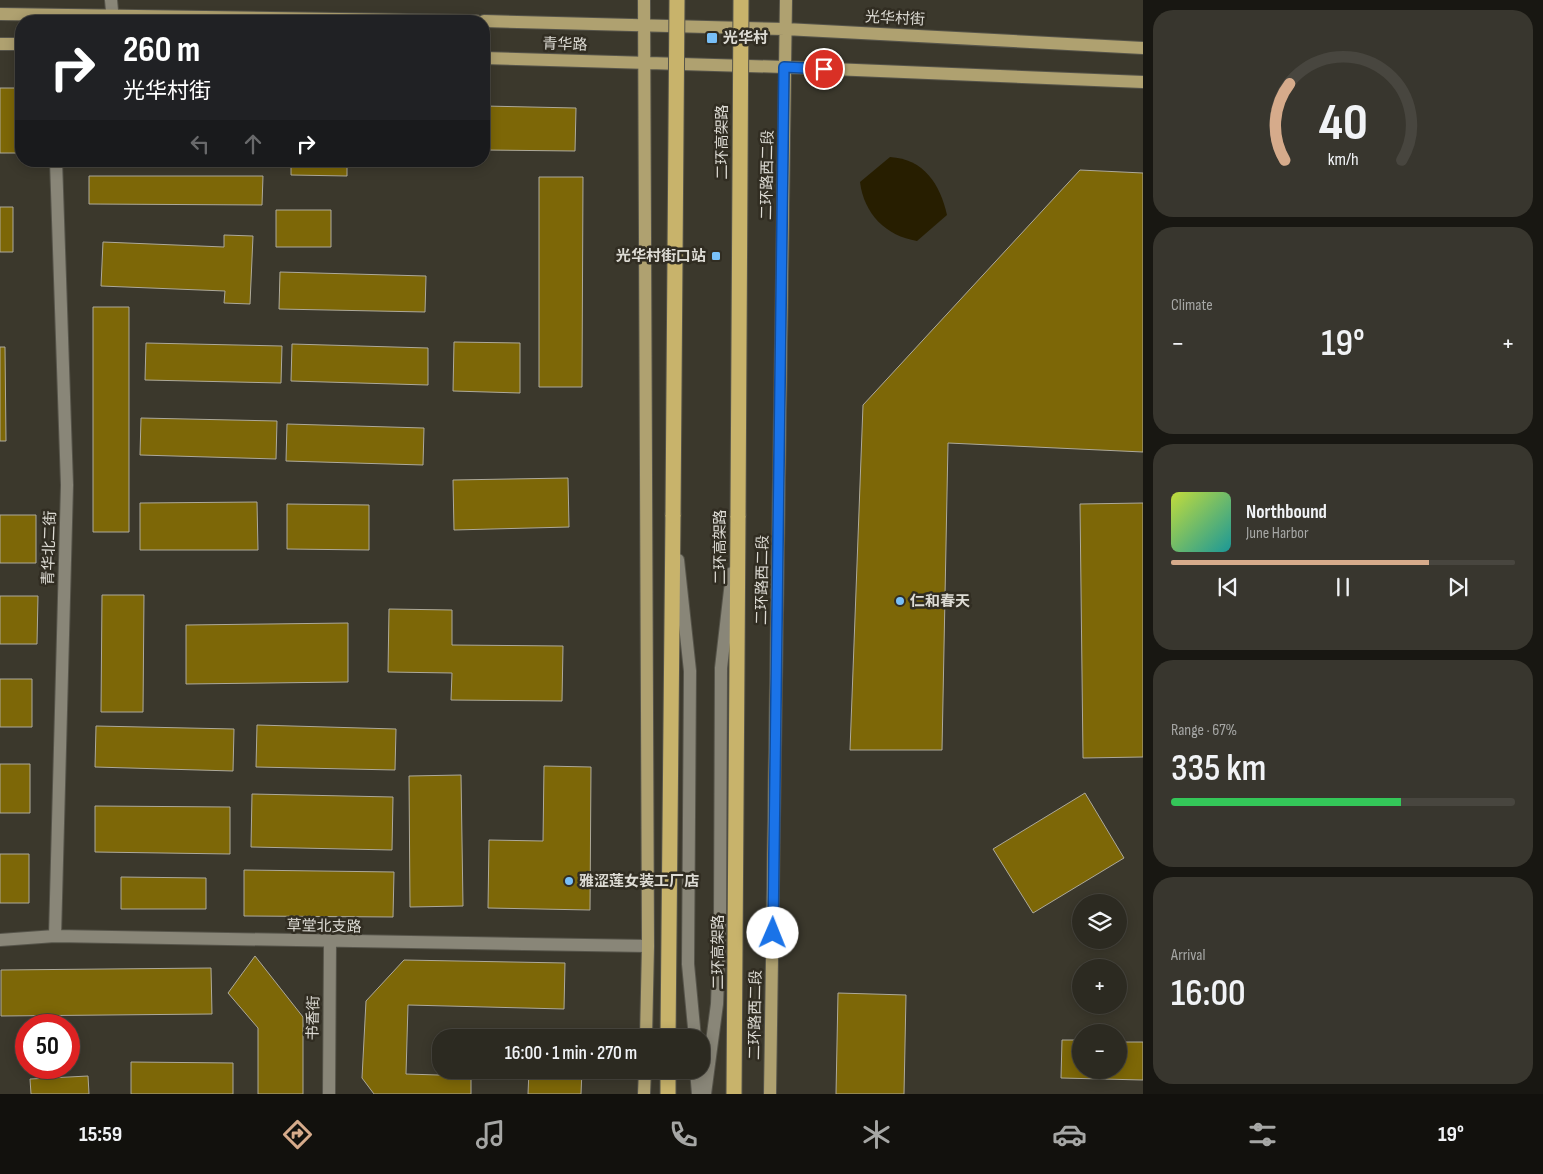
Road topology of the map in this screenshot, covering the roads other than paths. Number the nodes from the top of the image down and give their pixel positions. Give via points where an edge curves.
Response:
1 (111, 0) edge
2 (644, 0) edge
3 (677, 0) edge
4 (741, 0) edge
5 (786, 0) edge
6 (0, 14) edge
7 (28, 15) edge
8 (113, 15) edge
9 (490, 21) edge
10 (644, 24) junction
11 (785, 28) junction
12 (0, 44) edge
13 (15, 44) edge
14 (1143, 48) edge
15 (490, 58) edge
16 (644, 63) junction
17 (784, 67) junction
18 (1143, 82) edge
19 (56, 167) edge
20 (673, 515) junction
21 (738, 516) junction
22 (55, 936) junction
23 (0, 940) edge
24 (330, 942) junction
25 (648, 946) junction
26 (646, 1029) edge
27 (668, 1029) edge
28 (694, 1029) edge
29 (645, 1079) edge
30 (668, 1079) edge
31 (697, 1079) edge
32 (329, 1094) edge
33 (644, 1094) edge
34 (668, 1094) edge
35 (698, 1094) edge
36 (705, 1094) edge
37 (734, 1094) edge
38 (770, 1094) edge

1 - 8 street
2 - 10 main road
3 - 20 highway, bridge
4 - 21 highway, 二环高架路, bridge
5 - 11 main road, 二环路西二段
6 - 7 main road
9 - 10 main road, 青华路
10 - 11 main road, 光华村街
10 - 16 main road
11 - 14 main road, 光华村街
11 - 17 main road, 二环路西二段
12 - 13 main road
15 - 16 main road, 青华路
16 - 17 main road
16 - 25 main road
17 - 18 main road
17 - 38 main road, 二环路西二段
19 - 22 street, 青华北二街 via 68,485
20 - 27 highway
20 - 28 street via 690,671 688,964
21 - 36 street via 722,668 720,922 716,1004
21 - 37 highway, 二环高架路
22 - 23 street, 草堂北支路
22 - 24 street, 草堂北支路
24 - 25 street, 草堂北支路
24 - 32 street, 书香街
25 - 26 main road
29 - 33 main road
30 - 34 highway
31 - 35 street

